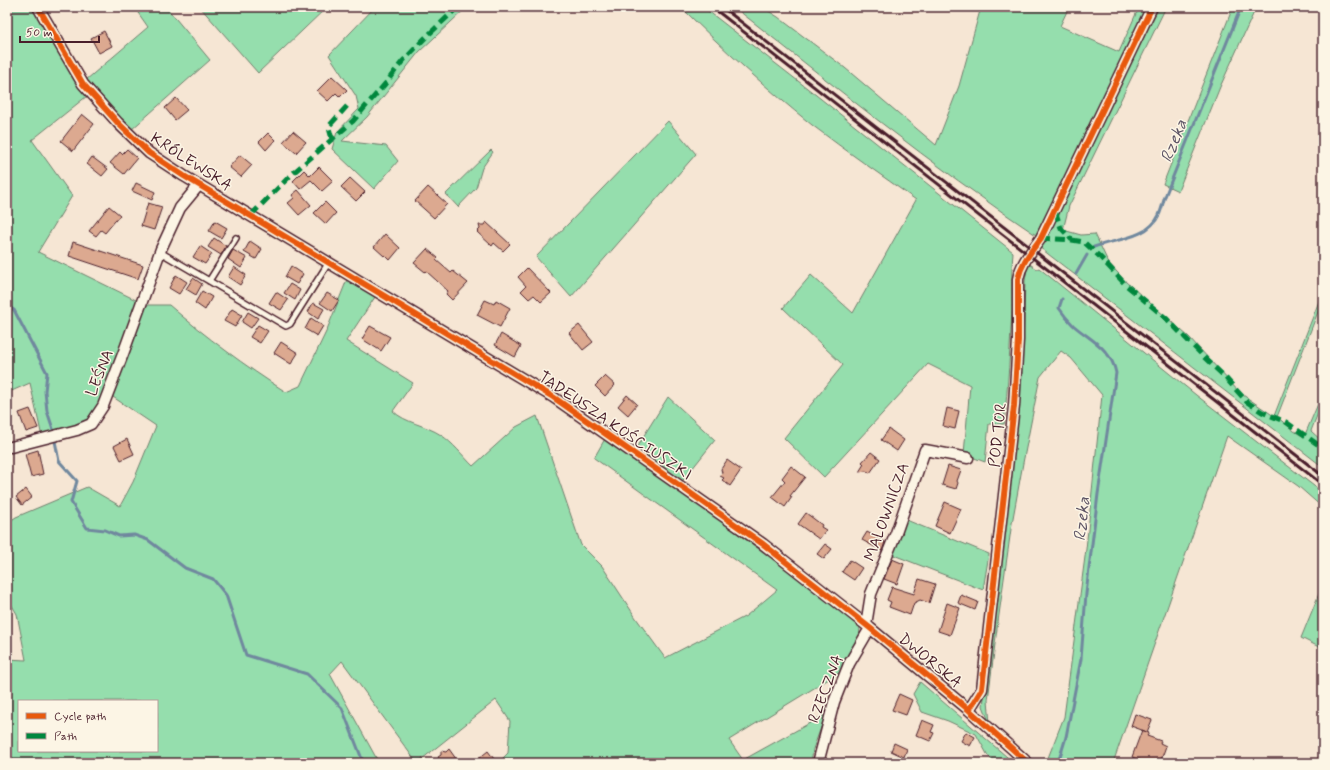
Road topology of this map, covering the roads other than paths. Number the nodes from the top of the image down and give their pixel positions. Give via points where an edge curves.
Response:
1 (38, 7) edge
2 (1152, 7) edge
3 (199, 185) junction
4 (251, 215) joint
5 (236, 238) dead end
6 (160, 252) junction
7 (329, 262) junction
8 (210, 281) junction
9 (11, 447) dead end
10 (968, 458) dead end
11 (868, 627) junction
12 (969, 710) junction
13 (818, 763) edge
14 (1028, 763) edge

1 - 3 street, KRÓLEWSKA via 83,84 118,123 149,153
2 - 12 street, POD TOR via 1041,238 1020,270 1014,406 982,689
3 - 4 street, KRÓLEWSKA
3 - 6 street, LEŚNA via 180,208
4 - 7 street, TADEUSZA KOŚCIUSZKI
5 - 8 lane
6 - 8 lane
6 - 9 street, LEŚNA via 124,354 103,406 91,424
7 - 8 lane via 290,324 286,326
7 - 11 street, TADEUSZA KOŚCIUSZKI via 553,397 763,544
10 - 11 street, MALOWNICZA via 925,450 896,533 870,594
11 - 12 street, DWORSKA
11 - 13 street, RZECZNA via 849,664 834,702
12 - 14 street, DWORSKA

